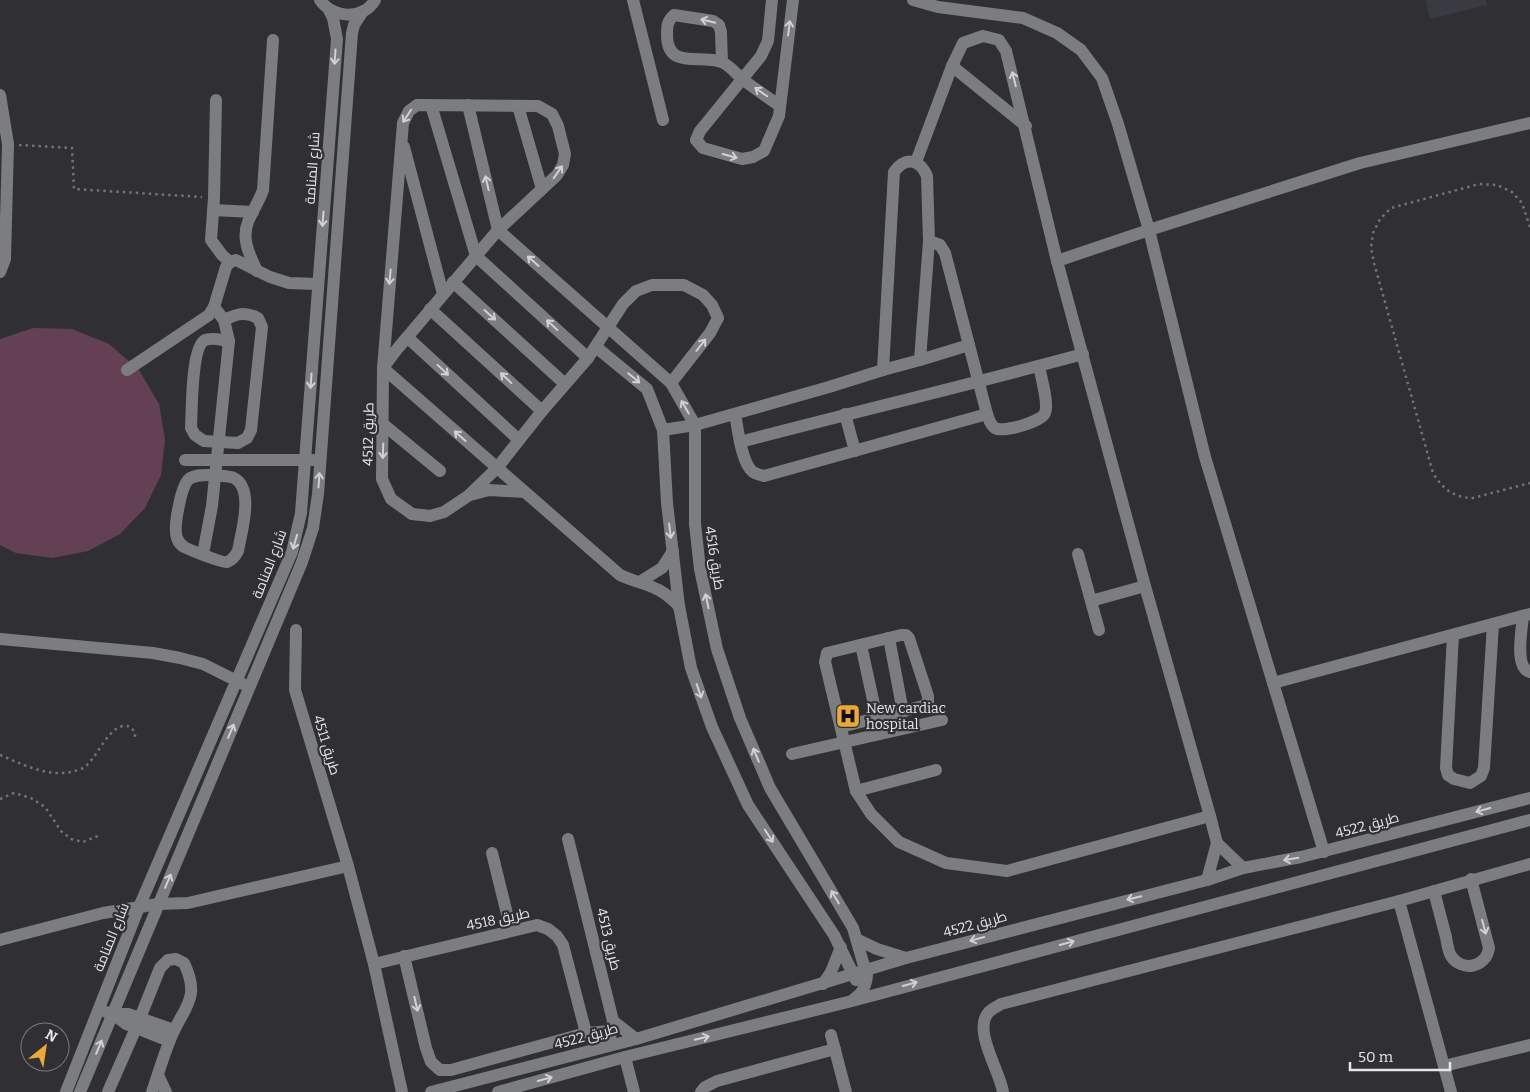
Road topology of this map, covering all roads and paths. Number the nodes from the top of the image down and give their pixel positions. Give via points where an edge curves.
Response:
1 (633, 0) edge
2 (772, 0) edge
3 (792, 0) edge
4 (913, 0) edge
5 (373, 4) edge
6 (324, 5) edge
7 (273, 40) dead end
8 (722, 62) junction
9 (952, 66) junction
10 (742, 79) junction
11 (0, 95) edge
12 (216, 100) dead end
13 (431, 105) junction
14 (468, 105) junction
15 (518, 106) junction
16 (780, 106) junction
17 (663, 120) dead end
18 (1530, 123) edge
19 (1026, 126) junction
20 (402, 137) junction
21 (4, 144) edge
22 (916, 162) junction
23 (542, 189) junction
24 (213, 204) junction
25 (253, 212) junction
26 (1530, 227) edge
27 (498, 230) junction
28 (1149, 230) junction
29 (929, 241) junction
30 (476, 256) junction
31 (1057, 261) junction
32 (230, 262) junction
33 (257, 271) junction
34 (0, 272) edge
35 (453, 282) junction
36 (318, 284) junction
37 (444, 294) junction
38 (214, 307) junction
39 (430, 309) junction
40 (224, 320) junction
41 (608, 329) junction
42 (407, 337) junction
43 (229, 340) junction
44 (969, 345) junction
45 (596, 347) junction
46 (1083, 354) junction
47 (588, 358) junction
48 (920, 360) junction
49 (1039, 366) junction
50 (383, 368) junction
51 (127, 370) dead end
52 (883, 370) junction
53 (979, 382) junction
54 (671, 383) junction
55 (565, 384) junction
56 (542, 411) junction
57 (735, 414) junction
58 (845, 414) junction
59 (987, 414) junction
60 (384, 425) junction
61 (695, 425) junction
62 (663, 430) junction
63 (519, 440) junction
64 (740, 442) junction
65 (218, 443) junction
66 (854, 451) junction
67 (305, 459) junction
68 (185, 460) dead end
69 (217, 460) junction
70 (321, 460) junction
71 (497, 468) junction
72 (440, 471) dead end
73 (215, 475) junction
74 (1530, 483) edge
75 (524, 492) junction
76 (468, 496) junction
77 (673, 551) junction
78 (203, 554) junction
79 (1078, 554) dead end
80 (641, 581) junction
81 (1144, 586) junction
82 (1091, 601) junction
83 (679, 606) junction
84 (1526, 615) edge
85 (1493, 624) junction
86 (296, 630) dead end
87 (1099, 630) dead end
88 (1453, 635) junction
89 (889, 638) junction
90 (0, 639) edge
91 (861, 645) junction
92 (1530, 672) edge
93 (236, 680) junction
94 (1274, 683) junction
95 (249, 688) junction
96 (903, 712) junction
97 (877, 718) junction
98 (942, 720) dead end
99 (841, 727) junction
100 (135, 737) dead end
101 (846, 742) junction
102 (792, 754) dead end
103 (0, 755) edge
104 (936, 770) dead end
105 (856, 791) junction
106 (1530, 798) edge
107 (0, 800) edge
108 (1210, 816) junction
109 (1530, 820) edge
110 (98, 836) dead end
111 (568, 839) dead end
112 (1217, 844) junction
113 (1324, 852) junction
114 (492, 853) dead end
115 (1530, 864) edge
116 (348, 866) junction
117 (1243, 868) junction
118 (1471, 879) junction
119 (1207, 880) junction
120 (1434, 891) junction
121 (1399, 901) junction
122 (158, 904) junction
123 (139, 907) junction
124 (511, 930) junction
125 (0, 940) edge
126 (858, 940) junction
127 (841, 947) junction
128 (404, 956) junction
129 (906, 958) junction
130 (374, 964) junction
131 (866, 971) junction
132 (852, 975) junction
133 (823, 984) junction
134 (865, 988) junction
135 (884, 991) junction
136 (852, 1000) junction
137 (98, 1009) junction
138 (113, 1014) junction
139 (138, 1023) junction
140 (612, 1026) junction
141 (586, 1033) junction
142 (831, 1035) dead end
143 (172, 1036) junction
144 (636, 1039) junction
145 (1530, 1045) edge
146 (608, 1046) junction
147 (835, 1049) junction
148 (625, 1057) junction
149 (1444, 1066) junction
150 (158, 1075) junction
151 (505, 1091) edge
152 (66, 1092) edge
153 (80, 1092) edge
154 (108, 1092) edge
155 (152, 1092) edge
156 (166, 1092) edge
157 (402, 1092) edge
158 (431, 1092) edge
159 (634, 1092) edge
160 (701, 1092) edge
161 (845, 1092) edge
162 (1003, 1092) edge
163 (1451, 1092) edge

1 - 17 street
2 - 10 street via 768,41 761,56
16 -> 3 street
4 - 28 street via 938,7 1023,18 1057,33 1081,50 1102,78
5 - 6 street via 352,15 340,14
5 - 70 street, شارع المنامة via 354,25 352,33
6 -> 36 street, شارع المنامة via 333,18 337,39
7 - 25 street via 263,190
8 -> 8 street via 719,25 713,21 674,15 669,20 667,45 671,53 682,58
8 - 10 street
9 - 19 street
19 -> 9 street via 1006,50 998,40 982,36 964,44
9 - 22 street
16 -> 10 street
10 -> 16 street via 700,131 696,140 703,148 742,160 753,156 764,150 777,122
11 - 21 street
12 - 24 street
13 - 14 street
13 -> 20 street, طريق 4512 via 417,105 409,111 403,123
13 - 30 street
14 - 15 street
27 -> 14 street
15 - 23 street
23 -> 15 street via 563,164 565,154 558,126 552,114 538,106
18 - 28 street via 1360,163
19 - 31 street
20 - 37 street
20 -> 50 street, طريق 4512
21 - 24 path via 72,148 74,189
21 - 34 street via 5,259
22 - 29 street via 924,168 927,176
22 - 52 street via 907,161 894,172
23 - 27 street
24 - 25 street
24 - 32 street via 211,240
25 - 33 street via 245,236
26 - 74 path via 1522,203 1512,192 1497,185 1479,184 1391,208 1376,225 1371,248 1437,480 1448,491 1466,498
27 - 30 street
41 -> 27 street, طريق 4516
28 - 31 street
28 - 94 street via 1205,457
29 - 44 street via 940,245 945,253
29 - 48 street
30 - 35 street
47 -> 30 street
31 - 46 street
32 - 33 street via 236,260
32 - 38 street
33 - 36 street via 289,283
35 - 37 street
35 -> 55 street
36 -> 67 street, شارع المنامة
37 - 39 street
38 - 40 street
38 - 51 street via 209,314
39 - 42 street
56 -> 39 street
40 - 43 street
40 - 65 street via 239,313 250,314 258,318 262,326 251,430 247,438 238,444
41 - 45 street, طريق 4512
41 - 54 street, طريق 4516
54 -> 41 street via 718,318 703,295 684,284 652,285 636,291 623,304
42 - 50 street
42 -> 63 street
43 - 65 street
43 - 65 street via 204,340 196,357 192,428 195,435 204,441
44 - 48 street
44 - 53 street
45 - 47 street, طريق 4512
45 -> 62 street via 647,389
46 - 49 street
46 - 81 street
47 - 55 street, طريق 4512
48 - 52 street
49 - 53 street
49 - 59 street via 1047,408 1040,420 997,429 991,425
50 - 60 street, طريق 4512
71 -> 50 street
52 - 57 street
53 - 58 street
53 - 59 street
61 -> 54 street, طريق 4516
55 - 56 street, طريق 4512
56 - 63 street, طريق 4512
57 - 61 street
57 - 64 street
58 - 64 street
58 - 66 street
59 - 66 street
60 - 72 street
60 -> 76 street, طريق 4512 via 382,480 391,499 412,514 430,516 444,512
61 - 62 street
126 -> 61 street, طريق 4516 via 770,788 740,718 717,649 700,569 695,524
62 -> 77 street
63 - 71 street, طريق 4512
64 - 66 street via 747,467 764,476
65 - 69 street
67 - 69 street
67 - 70 street
67 -> 93 street, شارع المنامة via 301,513 292,552
68 - 69 street
69 - 73 street
95 -> 70 street, شارع المنامة via 313,528
71 - 75 street
71 - 76 street, طريق 4512
73 - 78 street
73 - 78 street via 189,479 184,487 175,530 177,539 184,546
73 - 78 street via 233,478 245,490 241,536 238,551 227,562
75 - 76 street via 489,490
75 - 80 street via 620,576
77 - 80 street via 662,568
77 - 83 street
79 - 82 street
80 - 83 street via 662,591
81 - 82 street
81 - 108 street
82 - 87 street
83 -> 127 street via 691,668 712,727 748,805
84 - 85 street
84 - 92 street via 1521,664
85 - 88 street
85 - 88 street via 1484,768 1481,776 1470,782 1454,779 1446,768
86 - 116 street, طريق 4511 via 295,690
88 - 94 street
89 - 91 street
89 - 96 street
89 - 96 street via 906,635 909,638 928,696 928,703
90 - 93 street via 152,653 203,664
91 - 97 street
91 - 99 street via 827,653 825,658
93 - 95 street
93 - 123 street, شارع المنامة
94 - 113 street
122 -> 95 street, شارع المنامة
96 - 97 street
97 - 99 street
98 - 101 street
99 - 101 street
100 - 103 path via 131,727 120,727 103,743 87,767 64,773 47,773
101 - 102 street
101 - 105 street
104 - 105 street
105 - 108 street via 871,814 899,842 946,863 1007,871
106 -> 113 street, طريق 4522
107 - 110 path via 14,793 31,798 45,807 61,831 71,839 83,842
108 - 112 street
135 -> 109 street
111 - 140 street, طريق 4513
112 - 117 street
112 - 119 street
113 -> 117 street, طريق 4522
114 - 124 street
115 - 118 street
116 - 122 street via 188,903
116 - 130 street, طريق 4511
117 - 119 street, طريق 4522
118 - 120 street
118 -> 120 street via 1489,948 1483,961 1476,965 1467,967 1451,955
119 -> 129 street, طريق 4522
120 - 121 street
121 - 149 street
121 - 162 street via 1001,1004 988,1012 983,1034
122 - 123 street
122 - 138 street, شارع المنامة
123 - 125 street via 103,912
123 - 137 street, شارع المنامة
124 - 128 street, طريق 4518
124 - 141 street, طريق 4518 via 537,926 557,936 563,945
126 - 129 street
126 - 131 street, طريق 4516
127 - 132 street
127 - 133 street
128 - 130 street, طريق 4518
128 -> 141 street via 426,1048 440,1070 451,1070
129 - 131 street, طريق 4522
130 - 157 street, طريق 4511
131 - 132 street, طريق 4522
131 - 134 street, طريق 4516
132 - 133 street, طريق 4522
132 - 134 street
133 - 144 street, طريق 4522
134 - 135 street
134 - 136 street
135 - 136 street
148 -> 136 street
137 - 138 street
137 - 152 street, شارع المنامة
138 - 139 street via 128,1014
153 -> 138 street, شارع المنامة
139 - 143 street
139 - 143 street via 160,968 168,960 176,959 184,963 191,987 189,1004
139 - 154 street
140 - 141 street
140 - 144 street
140 - 146 street, طريق 4513
142 - 147 street
143 - 150 street
144 - 146 street, طريق 4522
145 - 149 street
146 - 158 street, طريق 4522
147 - 160 street via 717,1081
147 - 161 street
151 -> 148 street
148 - 159 street
149 - 163 street
150 - 155 street
150 - 156 street

